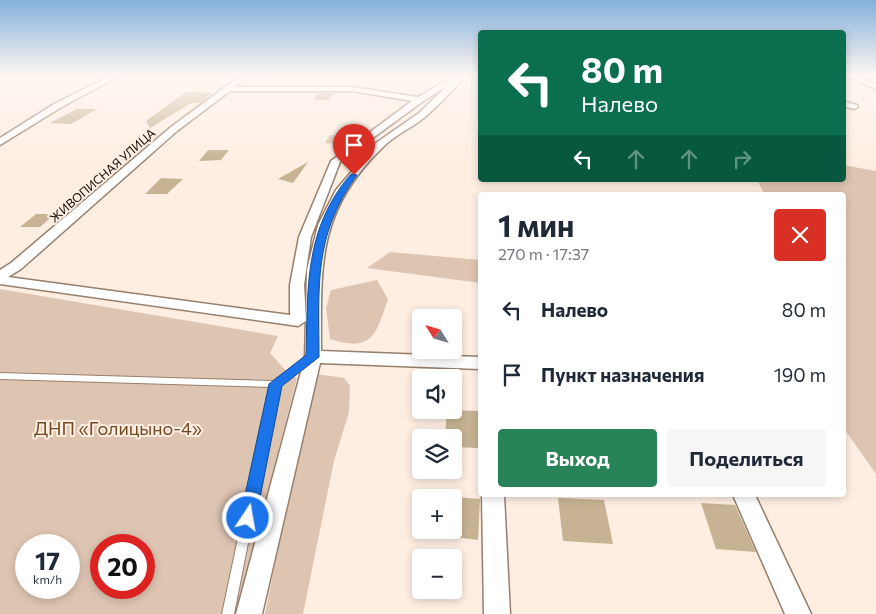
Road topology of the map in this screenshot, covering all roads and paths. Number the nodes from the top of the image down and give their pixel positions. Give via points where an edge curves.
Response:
1 (60, 105) edge
2 (208, 105) edge
3 (413, 105) edge
4 (433, 105) edge
5 (847, 105) edge
6 (854, 107) dead end
7 (0, 142) edge
8 (0, 276) edge
9 (0, 280) edge
10 (313, 357) junction
11 (478, 363) edge
12 (0, 376) edge
13 (275, 384) junction
14 (493, 497) edge
15 (745, 497) edge
16 (228, 614) edge
17 (249, 614) edge
18 (498, 614) edge
19 (798, 614) edge

1 - 7 street
2 - 8 street, ЖИВОПИСНАЯ УЛИЦА via 174,129 16,266
3 - 9 street via 336,161 305,237 296,285 298,321
4 - 10 street via 379,145 341,190 324,225 314,270
5 - 6 street
10 - 11 street
10 - 13 lane
10 - 17 street
12 - 13 lane
13 - 16 lane
14 - 18 street
15 - 19 street

